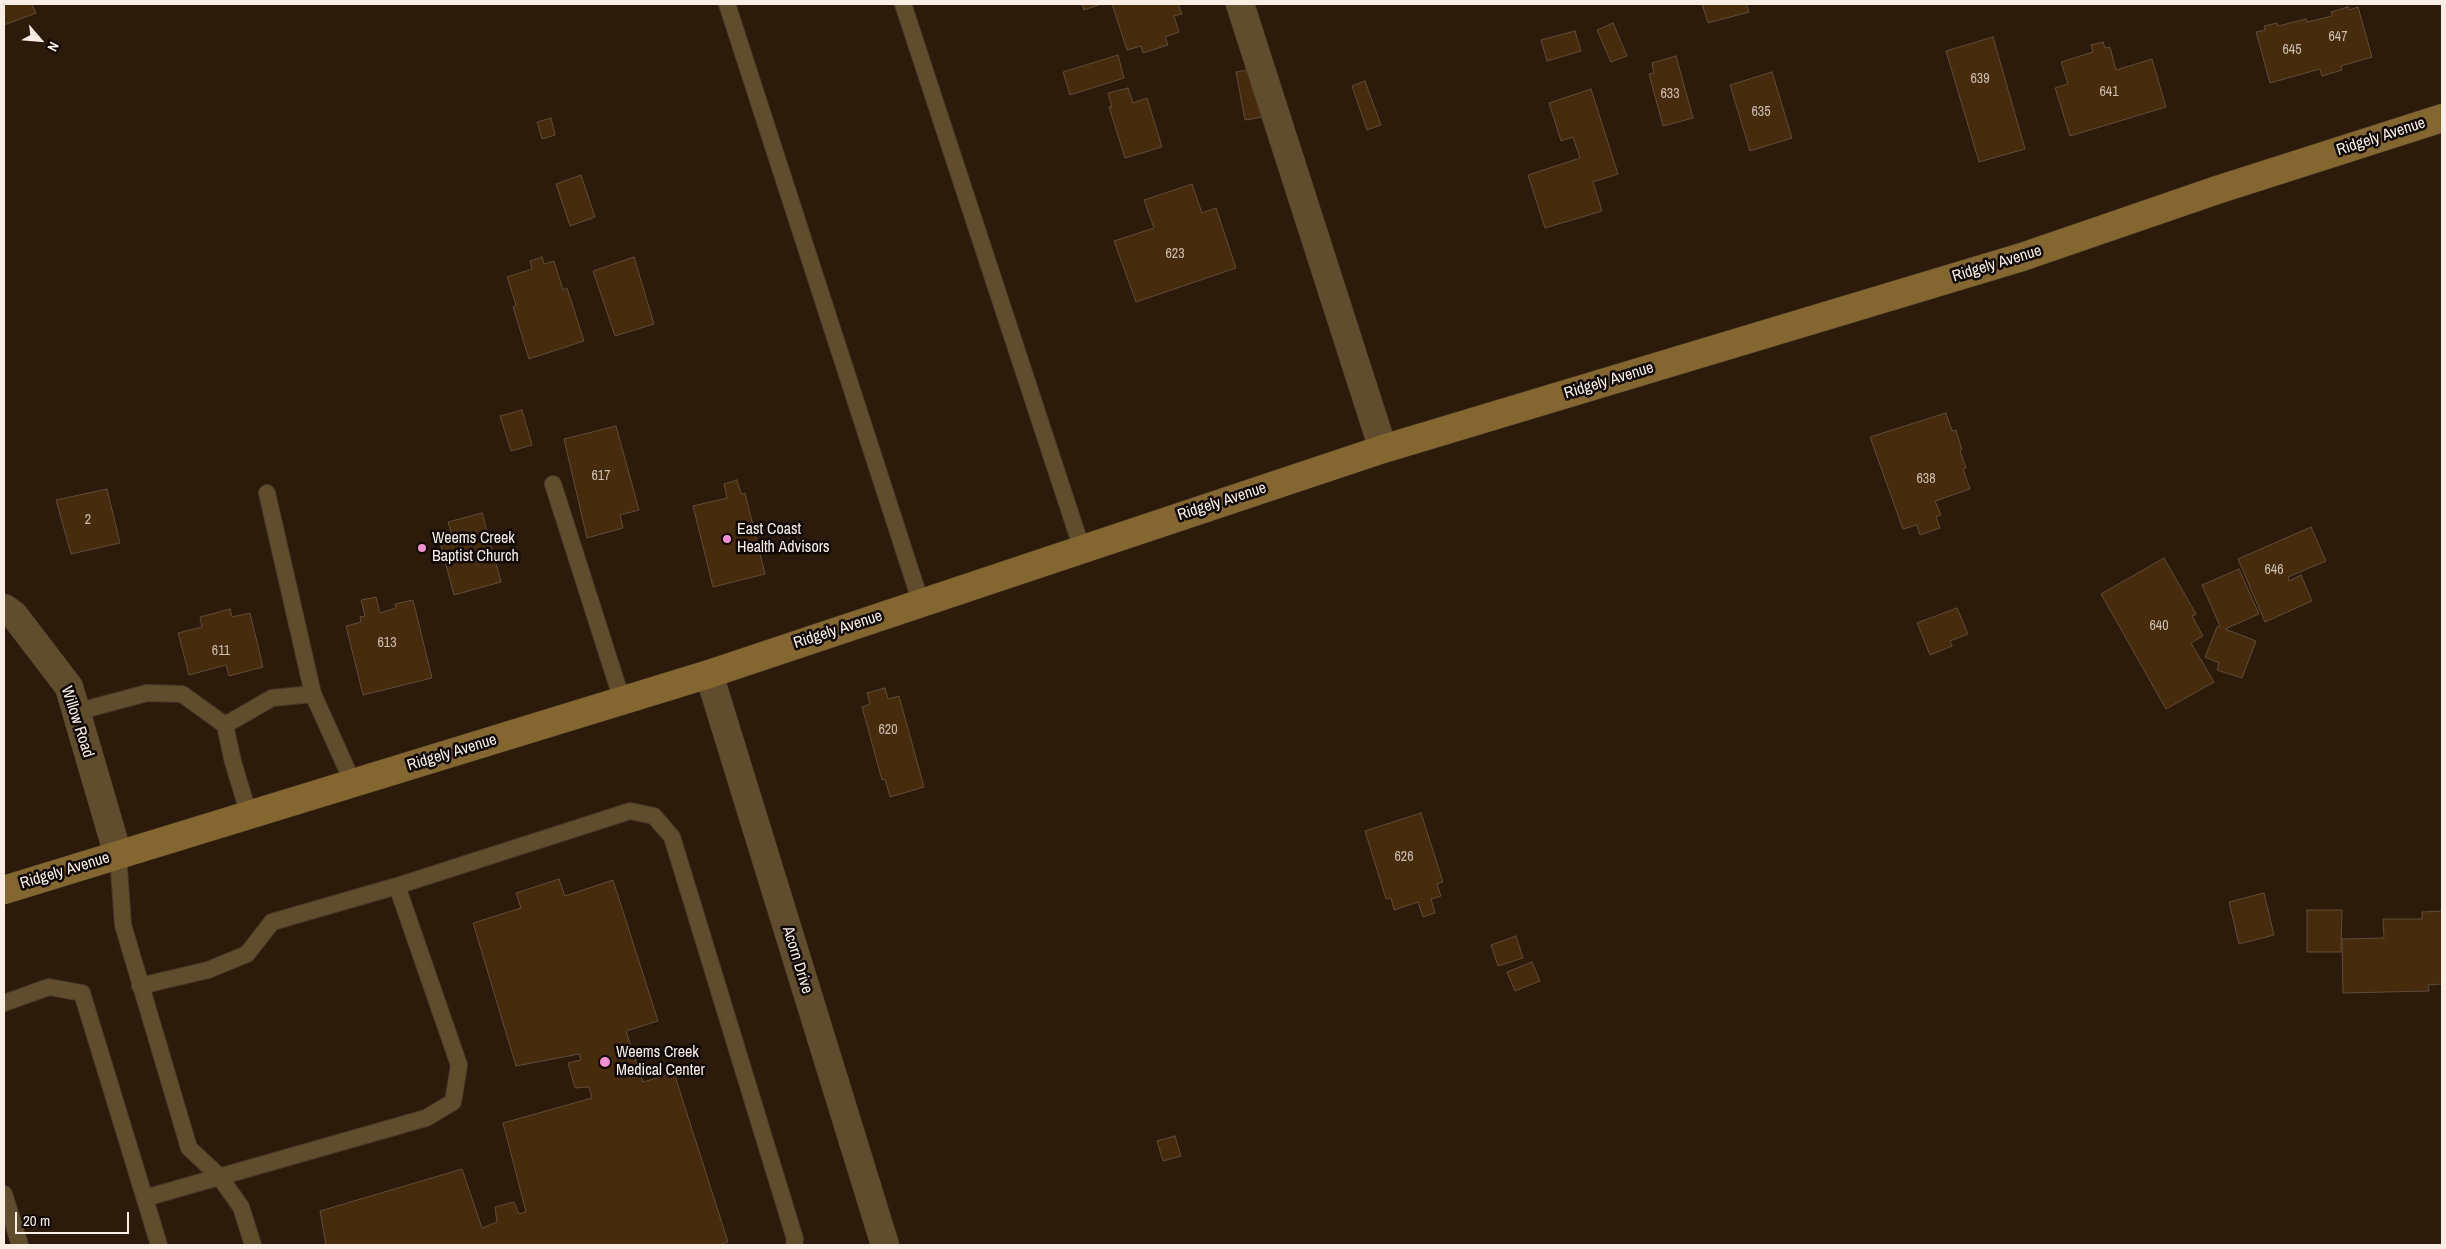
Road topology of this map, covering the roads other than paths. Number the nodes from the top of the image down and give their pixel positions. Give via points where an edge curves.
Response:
1 (728, 4) edge
2 (903, 4) edge
3 (1240, 4) edge
4 (2442, 118) edge
5 (1383, 449) junction
6 (553, 484) dead end
7 (267, 493) dead end
8 (1082, 549) junction
9 (921, 603) junction
10 (4, 608) edge
11 (709, 674) junction
12 (313, 694) junction
13 (622, 700) junction
14 (76, 712) junction
15 (225, 724) junction
16 (353, 783) junction
17 (249, 815) junction
18 (118, 855) junction
19 (396, 886) junction
20 (4, 890) edge
21 (140, 986) junction
22 (4, 1003) edge
23 (218, 1176) junction
24 (4, 1194) edge
25 (145, 1198) junction
26 (20, 1245) edge
27 (159, 1245) edge
28 (253, 1245) edge
29 (794, 1245) edge
30 (885, 1245) edge

1 - 9 lane
2 - 8 lane
3 - 5 street
4 - 5 main road, Ridgely Avenue via 2022,257
5 - 8 main road, Ridgely Avenue
6 - 13 lane
7 - 12 lane
8 - 9 main road, Ridgely Avenue
9 - 11 main road, Ridgely Avenue
10 - 14 street, Willow Road via 14,615 69,687
11 - 13 main road, Ridgely Avenue
11 - 30 street, Acorn Drive
12 - 15 lane via 272,698
12 - 16 lane
13 - 16 main road, Ridgely Avenue
14 - 15 lane via 147,693 182,694
14 - 18 street, Willow Road
15 - 17 lane
16 - 17 main road, Ridgely Avenue
17 - 18 main road, Ridgely Avenue
18 - 20 main road, Ridgely Avenue
18 - 21 lane via 122,925
19 - 21 lane via 272,922 247,954 208,970
19 - 23 lane via 459,1065 453,1102 426,1118
19 - 29 lane via 630,811 654,816 672,837 795,1239
21 - 23 lane via 189,1148
22 - 25 lane via 49,987 82,994
23 - 25 lane
23 - 28 lane via 241,1207
24 - 26 lane
25 - 27 lane

